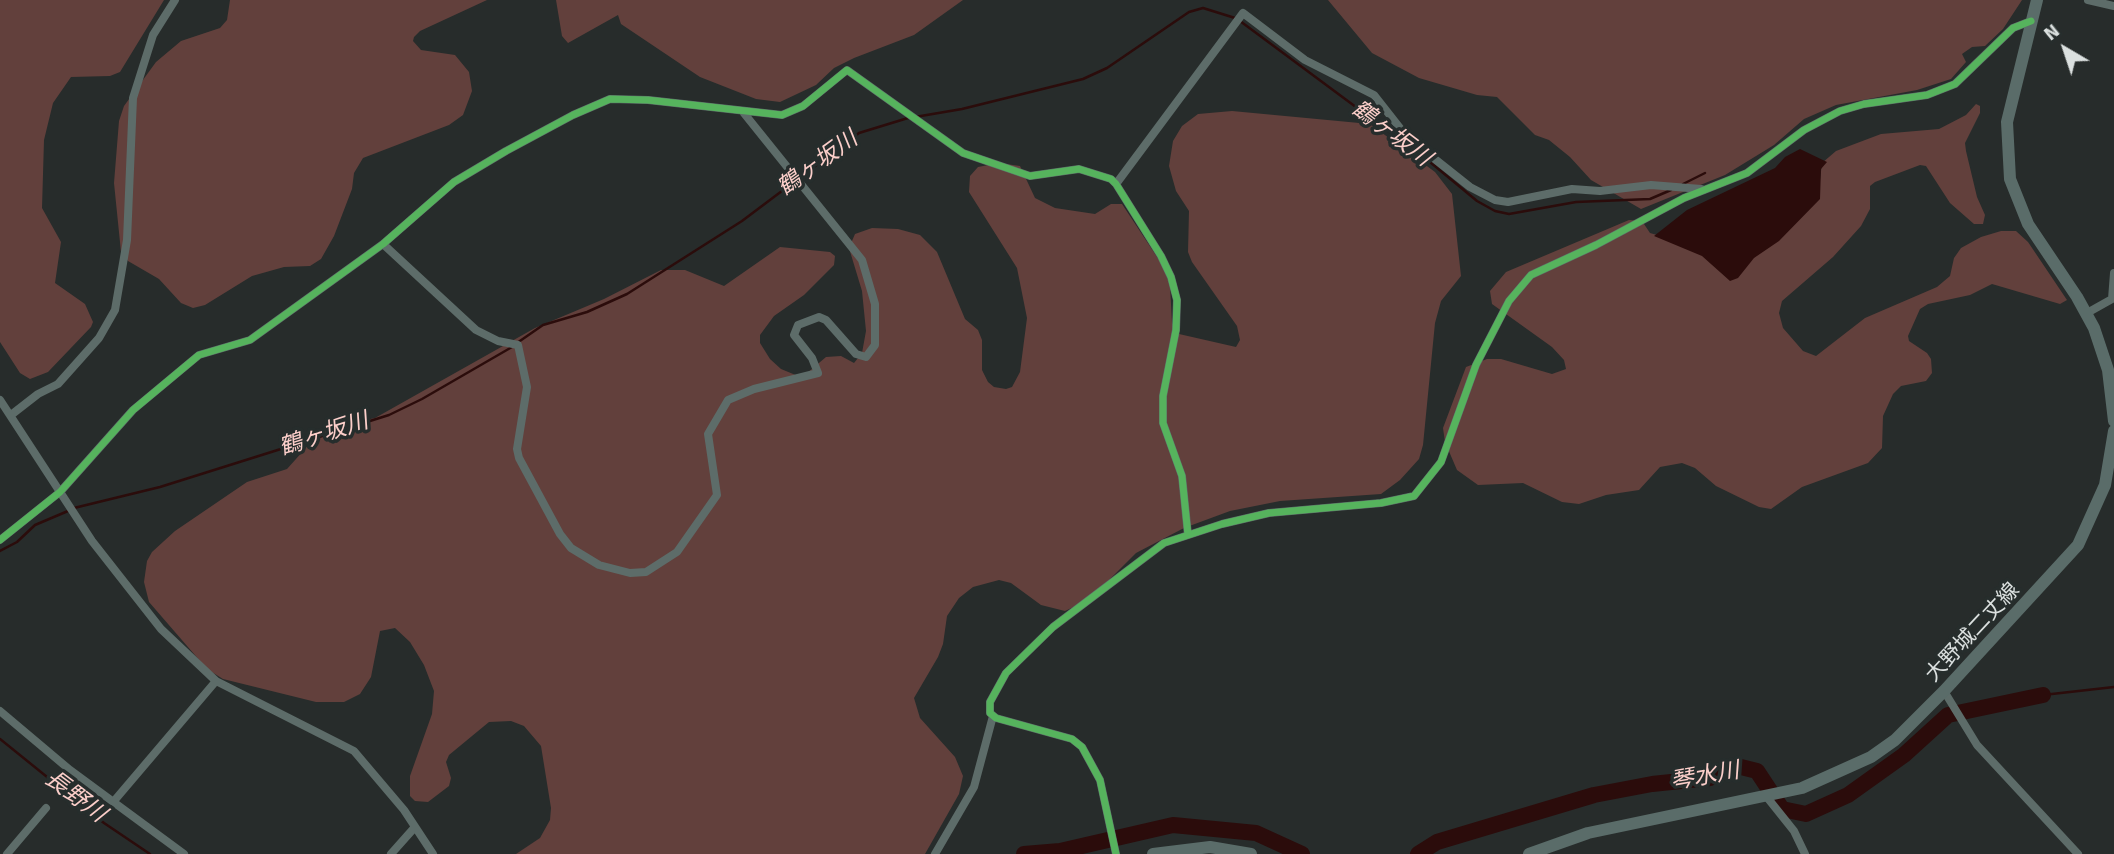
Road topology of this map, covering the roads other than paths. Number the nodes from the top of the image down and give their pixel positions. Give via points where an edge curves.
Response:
1 (175, 0) edge
2 (2037, 0) edge
3 (2088, 0) edge
4 (2114, 6) edge
5 (2031, 21) junction
6 (743, 112) junction
7 (1116, 184) junction
8 (1706, 190) junction
9 (383, 244) junction
10 (2114, 273) edge
11 (2113, 299) edge
12 (2087, 313) junction
13 (0, 400) edge
14 (10, 415) junction
15 (2114, 421) edge
16 (2114, 431) edge
17 (2111, 470) edge
18 (60, 492) junction
19 (1188, 534) junction
20 (0, 540) edge
21 (216, 681) junction
22 (1944, 691) junction
23 (0, 711) edge
24 (993, 716) junction
25 (1766, 796) junction
26 (114, 801) junction
27 (46, 808) dead end
28 (415, 827) junction
29 (1115, 849) edge
30 (8, 854) edge
31 (184, 854) edge
32 (391, 854) edge
33 (433, 854) edge
34 (935, 854) edge
35 (1153, 854) edge
36 (1251, 854) edge
37 (1529, 854) edge
38 (1805, 854) edge
39 (2078, 854) edge

1 - 14 street via 153,35 133,98 127,240 115,310 99,338 58,384
2 - 5 main road
3 - 4 street
5 - 8 street via 2013,28 1955,85 1927,95 1840,111 1804,130 1760,166
5 - 12 main road via 2007,122 2010,179 2028,224
6 - 7 street via 790,113 847,70 963,153 1030,176 1079,169 1111,178
6 - 9 street via 648,100 603,102 454,181
6 - 9 street via 862,260 874,304 872,354 856,354 819,317 798,325 794,335 818,373 728,400 708,434 717,495 677,552 646,572 599,565 571,548 519,458 527,387 518,345 476,330
7 - 8 street via 1243,13 1305,60 1374,95 1407,137 1470,187 1495,200 1508,202 1572,189 1651,185
7 - 19 street via 1161,256 1177,300 1163,423 1182,476
8 - 19 street via 1549,264 1522,283 1476,365 1441,462 1414,496 1269,513
9 - 18 street via 250,340 199,355 133,410
10 - 11 street
11 - 12 street
12 - 15 main road via 2108,370
13 - 14 street
14 - 18 street
16 - 17 main road, 大野城二丈線
17 - 22 main road, 大野城二丈線 via 2078,545
18 - 20 street
18 - 21 street via 128,590
19 - 24 street via 1164,543 1053,627 1000,681 988,708
21 - 26 street
21 - 28 street via 354,751
22 - 25 main road, 大野城二丈線 via 1871,757 1827,780
22 - 39 street via 1977,745
23 - 26 street
24 - 29 street via 1072,739 1082,747 1100,780
24 - 34 street via 974,787
25 - 37 main road via 1588,833
25 - 38 street via 1794,831
26 - 31 street
27 - 30 street
28 - 32 street
28 - 33 street
35 - 36 main road via 1210,847

